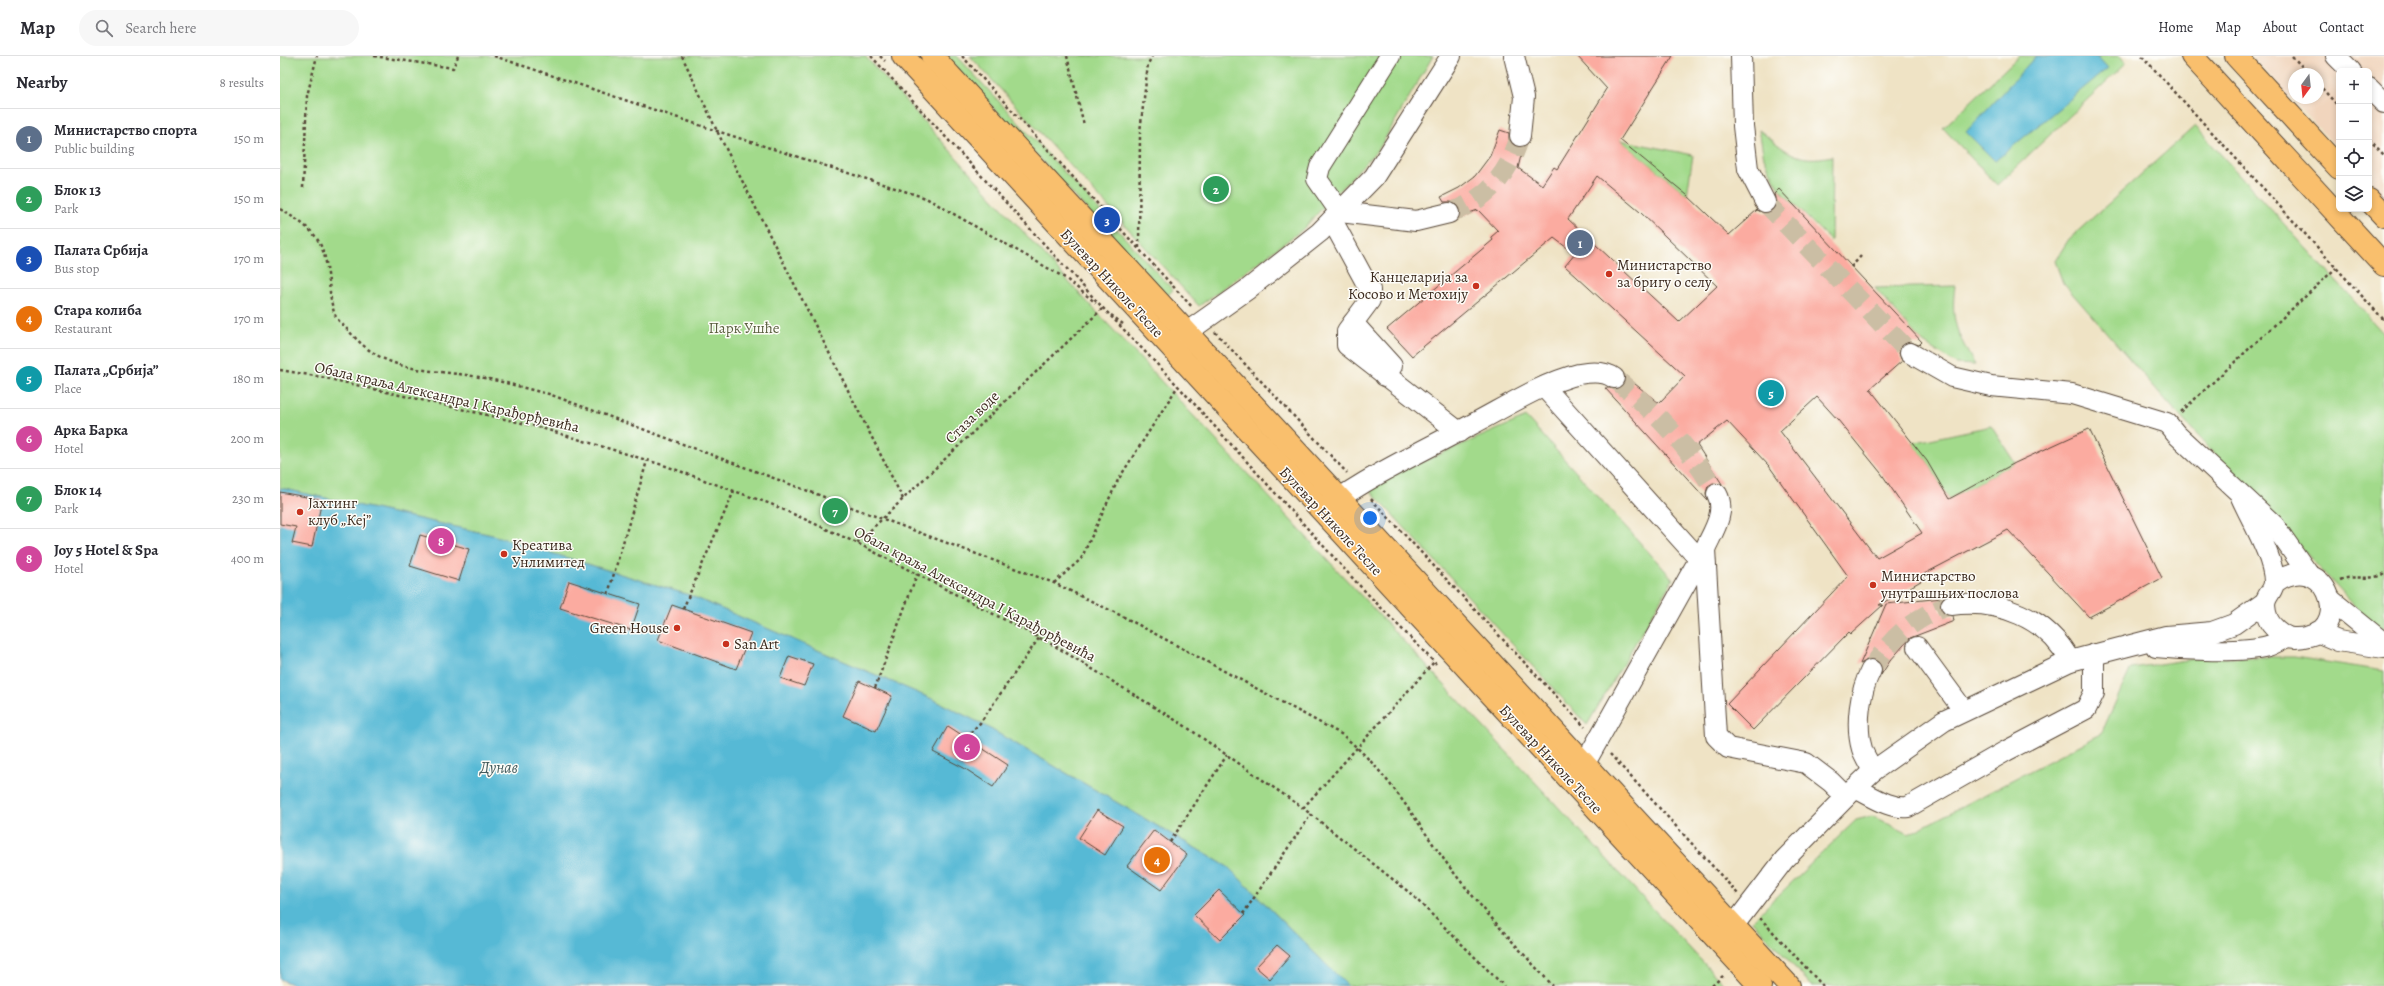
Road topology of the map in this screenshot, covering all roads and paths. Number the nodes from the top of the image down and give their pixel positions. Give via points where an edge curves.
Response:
1 (317, 56) edge
2 (374, 56) edge
3 (458, 56) edge
4 (494, 56) edge
5 (682, 56) edge
6 (871, 56) edge
7 (903, 56) edge
8 (932, 56) edge
9 (962, 56) edge
10 (1067, 56) edge
11 (1152, 56) edge
12 (1390, 56) edge
13 (1451, 56) edge
14 (1514, 56) edge
15 (1741, 56) edge
16 (2142, 56) edge
17 (2192, 56) edge
18 (2236, 56) edge
19 (2292, 56) edge
20 (2336, 56) edge
21 (2303, 68) edge
22 (2348, 68) edge
23 (2324, 91) edge
24 (2372, 91) edge
25 (2384, 103) edge
26 (2336, 104) edge
27 (1084, 125) dead end
28 (717, 131) junction
29 (1520, 136) tunnel mouth
30 (2370, 140) edge
31 (2384, 155) edge
32 (2336, 165) edge
33 (303, 188) dead end
34 (1765, 202) tunnel mouth
35 (2372, 203) edge
36 (280, 209) edge
37 (1449, 213) tunnel mouth
38 (1336, 216) junction
39 (2384, 216) edge
40 (1139, 248) junction
41 (1861, 256) dead end
42 (2384, 265) edge
43 (1851, 267) dead end
44 (2336, 268) junction
45 (1103, 308) junction
46 (1204, 320) junction
47 (2384, 320) edge
48 (1132, 331) dead end
49 (1186, 332) junction
50 (1169, 345) junction
51 (1910, 353) tunnel mouth
52 (280, 370) edge
53 (1614, 378) tunnel mouth
54 (1178, 386) junction
55 (1544, 387) junction
56 (2168, 423) junction
57 (1459, 432) junction
58 (647, 461) junction
59 (1358, 485) junction
60 (734, 491) junction
61 (2238, 492) junction
62 (1717, 494) tunnel mouth
63 (903, 499) junction
64 (1330, 504) junction
65 (882, 519) junction
66 (857, 543) junction
67 (1702, 554) junction
68 (2384, 573) edge
69 (917, 574) junction
70 (2309, 575) junction
71 (1054, 583) junction
72 (2274, 583) junction
73 (2328, 593) junction
74 (608, 594) dead end
75 (2265, 602) junction
76 (1951, 605) tunnel mouth
77 (683, 609) dead end
78 (2317, 632) junction
79 (2287, 637) junction
80 (1039, 638) junction
81 (2384, 643) edge
82 (2132, 644) junction
83 (1917, 647) dead end
84 (2384, 648) edge
85 (2094, 654) junction
86 (2070, 661) junction
87 (1434, 662) junction
88 (1439, 668) dead end
89 (1871, 670) tunnel mouth
90 (874, 688) dead end
91 (1964, 711) junction
92 (966, 737) dead end
93 (1598, 740) junction
94 (1358, 747) junction
95 (1227, 755) junction
96 (1576, 771) junction
97 (1873, 771) junction
98 (1850, 792) junction
99 (1303, 808) junction
100 (1311, 814) junction
101 (1170, 842) dead end
102 (1749, 905) junction
103 (1243, 914) dead end
104 (1726, 934) junction
105 (1720, 968) dead end
106 (1729, 971) dead end
107 (1726, 974) junction
108 (1730, 978) dead end
109 (1504, 986) edge
110 (1553, 986) edge
111 (1712, 986) edge
112 (1760, 986) edge
113 (1789, 986) edge
114 (1823, 986) edge

1 - 33 path via 307,96
2 - 3 path via 454,68
4 - 28 path
5 - 28 path
6 - 45 path
7 - 50 main road, Булевар Николе Тесле
8 - 49 main road, Булевар Николе Тесле
9 - 40 path
10 - 27 path
11 - 40 path via 1148,64 1140,132
12 - 38 lane via 1320,167 1317,179
13 - 38 lane via 1374,177
14 - 29 lane via 1524,97
15 - 34 lane via 1743,126 1748,169
16 - 44 path
17 - 42 main road
18 - 32 main road
19 - 21 path
20 - 22 lane
23 - 26 path
24 - 25 lane
28 - 45 path via 926,198 1065,278
28 - 63 path
30 - 31 path
35 - 39 main road
36 - 65 path via 298,220 319,239 326,256 331,300 336,316 354,337 380,359 401,366 480,377 549,394
37 - 38 lane via 1416,221
38 - 46 lane via 1320,232 1248,289
38 - 57 lane via 1370,290 1370,300 1353,323 1392,366 1385,376
40 - 46 path
41 - 43 path
44 - 47 path
44 - 56 path
45 - 48 path
45 - 54 path
45 - 63 path, Стаза воде
46 - 49 lane
46 - 59 path
49 - 50 lane
49 - 64 main road, Булевар Николе Тесле
50 - 64 main road, Булевар Николе Тесле
51 - 56 lane via 1952,377 1991,386 2072,394
52 - 58 path, Обала краља Александра I Карађорђевића via 535,426
53 - 55 lane via 1593,372 1578,374
54 - 71 path via 1118,480 1081,559
54 - 87 path via 1358,584
55 - 57 lane
55 - 67 lane
56 - 61 lane via 2176,434
57 - 59 lane
58 - 60 path, Обала краља Александра I Карађорђевића
58 - 74 path
59 - 64 lane
59 - 93 path
60 - 66 path, Обала краља Александра I Карађорђевића via 771,504
60 - 77 path
61 - 70 lane via 2274,525
61 - 72 lane via 2269,559
62 - 67 lane via 1719,518
63 - 65 path, Стаза воде
64 - 96 main road, Булевар Николе Тесле
65 - 66 path, Стаза воде
65 - 71 path
66 - 69 path, Обала краља Александра I Карађорђевића
67 - 93 lane
67 - 98 lane via 1716,736 1728,748 1806,762 1831,782
68 - 73 path via 2378,576 2346,577
69 - 80 path, Обала краља Александра I Карађорђевића
69 - 90 path
70 - 72 lane via 2291,574
70 - 73 lane via 2318,579
71 - 94 path via 1122,616 1341,734
72 - 75 lane
73 - 78 lane via 2331,610 2327,622
73 - 81 lane
75 - 79 lane via 2268,620 2276,630
75 - 82 lane via 2234,624 2212,632 2166,636
76 - 86 lane via 1992,605 2026,616 2057,640
78 - 79 lane via 2300,639
78 - 84 lane via 2338,641
79 - 82 lane via 2268,646 2248,648 2211,649
80 - 92 path via 980,723
80 - 95 path, Обала краља Александра I Карађорђевића via 1185,726
82 - 85 lane
83 - 91 lane
85 - 86 lane
85 - 98 lane via 2094,694 2086,709 2075,716 2006,751 1908,807 1898,808
86 - 91 lane
87 - 88 path
87 - 94 path
89 - 97 lane via 1861,698 1860,722 1862,748
91 - 97 lane via 1944,721
93 - 96 lane
93 - 102 path
94 - 99 path
94 - 110 path via 1410,809 1449,865
95 - 99 path, Обала краља Александра I Карађорђевића
95 - 101 path
96 - 104 main road, Булевар Николе Тесле
97 - 98 lane
98 - 102 lane via 1784,860
99 - 100 path, Обала краља Александра I Карађорђевића
100 - 103 path
100 - 109 path, Обала краља Александра I Карађорђевића via 1410,892
102 - 104 lane
102 - 114 path
104 - 112 main road, Булевар Николе Тесле
104 - 113 main road, Булевар Николе Тесле
105 - 107 path
106 - 107 path
107 - 108 path
107 - 111 path

